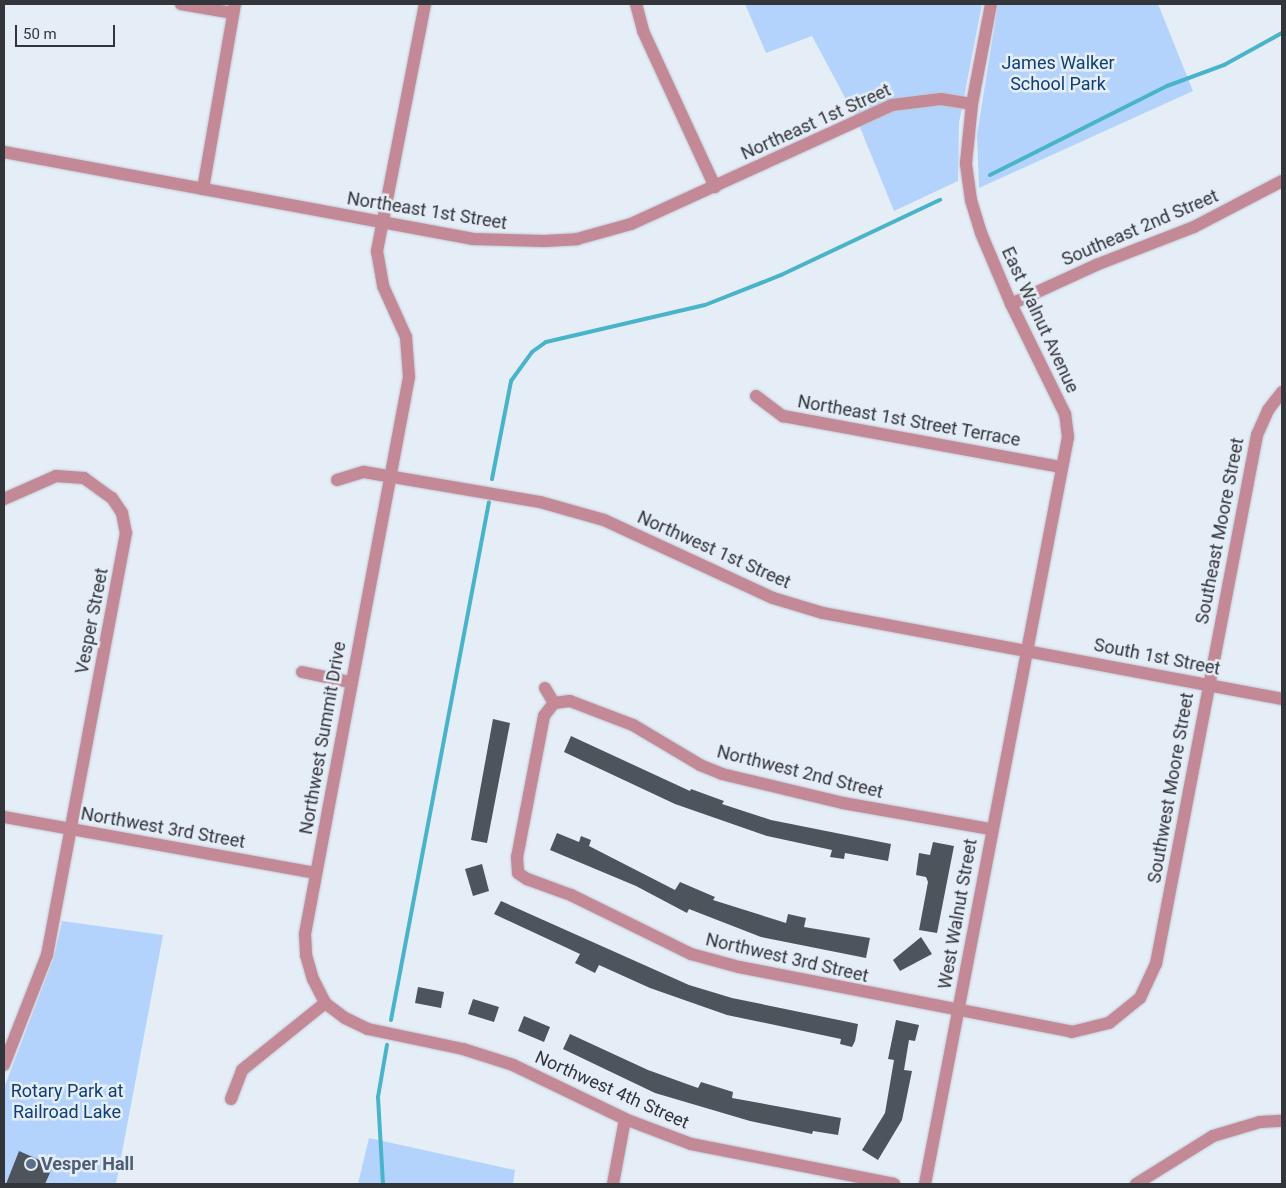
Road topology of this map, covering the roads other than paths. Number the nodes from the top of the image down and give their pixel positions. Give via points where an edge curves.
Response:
1 (181, 4) edge
2 (424, 4) edge
3 (636, 4) edge
4 (992, 4) edge
5 (234, 9) edge
6 (972, 104) junction
7 (4, 152) edge
8 (1282, 182) edge
9 (715, 187) junction
10 (203, 189) junction
11 (383, 223) junction
12 (1011, 304) junction
13 (1282, 392) edge
14 (756, 396) dead end
15 (1061, 467) junction
16 (390, 476) junction
17 (337, 480) dead end
18 (4, 499) edge
19 (1026, 650) junction
20 (302, 672) dead end
21 (350, 682) junction
22 (1208, 684) junction
23 (545, 688) dead end
24 (1282, 699) edge
25 (554, 703) junction
26 (4, 817) edge
27 (70, 829) junction
28 (992, 830) junction
29 (316, 873) junction
30 (325, 1003) junction
31 (958, 1011) junction
32 (4, 1065) edge
33 (231, 1098) dead end
34 (625, 1119) junction
35 (1282, 1120) edge
36 (613, 1184) edge
37 (894, 1184) edge
38 (925, 1184) edge
39 (1136, 1184) edge

1 - 5 street
2 - 11 street, Northwest Summit Drive
3 - 9 street via 643,31
4 - 6 street, East Walnut Avenue
5 - 10 street
6 - 9 street, Northeast 1st Street via 941,100 892,105
6 - 12 street, East Walnut Avenue via 966,164 971,200 981,234
7 - 10 street, Northeast 1st Street
8 - 12 street, Southeast 2nd Street via 1194,227 1096,265
9 - 11 street, Northeast 1st Street via 631,224 577,239 506,242
10 - 11 street, Northeast 1st Street
11 - 16 street, Northwest Summit Drive via 377,251 378,270 409,353 409,377
12 - 15 street, East Walnut Avenue via 1065,414 1068,437
13 - 22 street, Southeast Moore Street via 1268,410 1257,435
14 - 15 street, Northeast 1st Street Terrace via 783,416
15 - 19 street, East Walnut Avenue
16 - 17 street, Northwest 1st Street via 364,472
16 - 19 street, Northwest 1st Street via 540,502 604,520 764,594 823,613
16 - 21 street, Northwest Summit Drive
18 - 27 street, Vesper Street via 56,476 84,478 98,486 122,513 126,533
19 - 22 street, South 1st Street
19 - 28 street, West Walnut Street
20 - 21 street
21 - 29 street, Northwest Summit Drive
22 - 24 street, South 1st Street
22 - 31 street, Southwest Moore Street via 1152,973 1140,998 1110,1024 1072,1032
23 - 25 street
25 - 28 street, Northwest 2nd Street via 570,701 633,726 700,765 722,774 844,803
25 - 31 street, Northwest 3rd Street via 544,716 517,857 518,873 691,954
26 - 27 street, Northwest 3rd Street
27 - 29 street, Northwest 3rd Street
27 - 32 street, Vesper Street via 47,955
28 - 31 street, West Walnut Street
29 - 30 street, Northwest Summit Drive via 305,934 306,955
30 - 33 street via 242,1070
30 - 34 street, Northwest 4th Street via 345,1018 368,1028 463,1049 513,1065
31 - 38 street, West Walnut Street
34 - 36 street
34 - 37 street, Northwest 4th Street via 721,1152
35 - 39 street via 1260,1122 1213,1136

